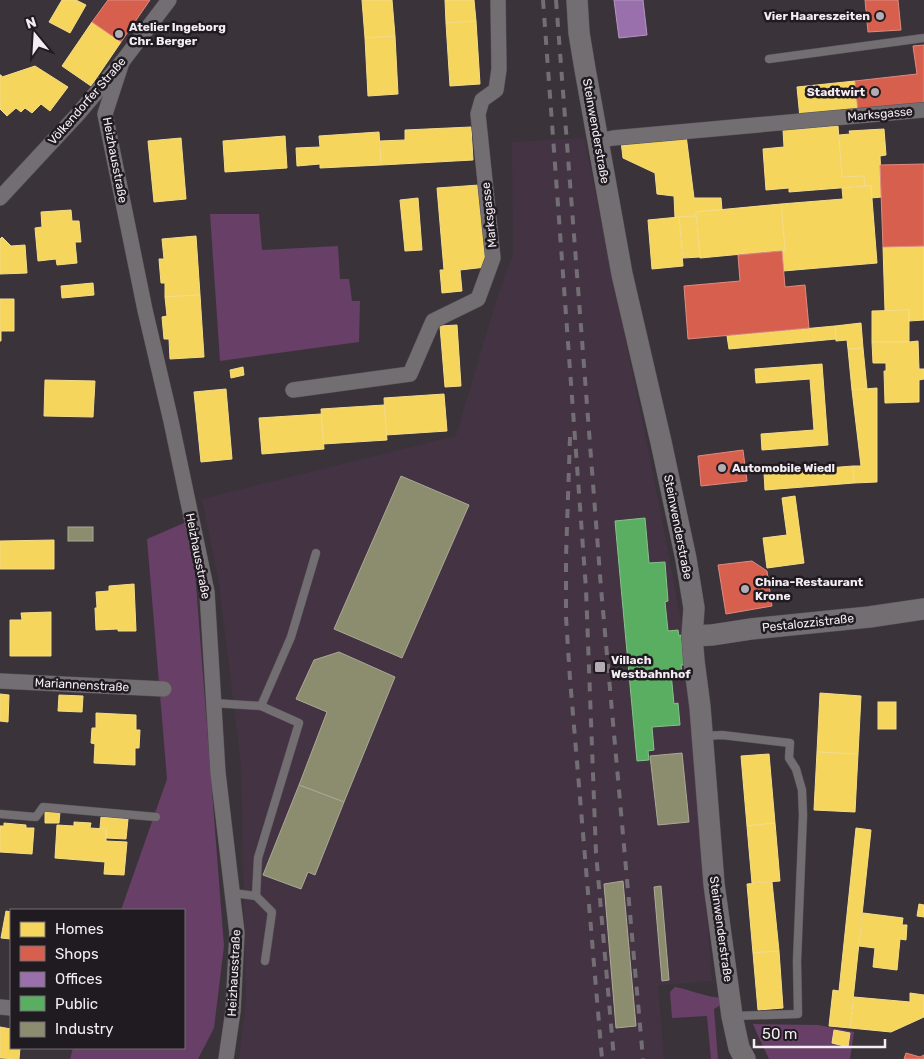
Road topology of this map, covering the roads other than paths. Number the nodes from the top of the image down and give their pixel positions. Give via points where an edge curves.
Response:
1 (169, 0) edge
2 (498, 0) edge
3 (577, 0) edge
4 (924, 38) edge
5 (769, 59) dead end
6 (122, 62) junction
7 (923, 110) edge
8 (598, 141) junction
9 (0, 198) edge
10 (293, 390) dead end
11 (316, 552) dead end
12 (924, 609) edge
13 (692, 636) junction
14 (0, 681) edge
15 (164, 689) dead end
16 (214, 703) junction
17 (261, 706) junction
18 (702, 736) junction
19 (0, 814) edge
20 (156, 817) dead end
21 (233, 893) junction
22 (256, 896) junction
23 (266, 961) dead end
24 (732, 1016) junction
25 (743, 1058) edge
26 (226, 1059) edge

1 - 6 street, Völkendorfer Straße
2 - 10 street, Marksgasse via 499,69 496,90 482,100 478,114 493,258 478,299 432,321 410,374
3 - 8 main road, Steinwenderstraße via 584,69
4 - 5 lane
6 - 9 street, Völkendorfer Straße
6 - 16 street, Heizhausstraße via 105,114 206,592
7 - 8 street, Marksgasse
8 - 13 main road, Steinwenderstraße via 622,274 686,559 694,608
11 - 17 lane via 291,637
12 - 13 main road, Pestalozzistraße
13 - 18 main road, Steinwenderstraße
14 - 15 street, Mariannenstraße
16 - 17 lane
16 - 21 street, Heizhausstraße via 218,773
17 - 22 lane via 299,723 258,858
18 - 24 main road, Steinwenderstraße via 714,884
18 - 24 lane via 722,735 790,743 789,758 796,768 802,790 798,1014
19 - 20 lane via 36,816 43,806
21 - 22 lane
21 - 26 street, Heizhausstraße via 237,933 233,1011
22 - 23 lane via 272,912
24 - 25 main road, Steinwenderstraße

